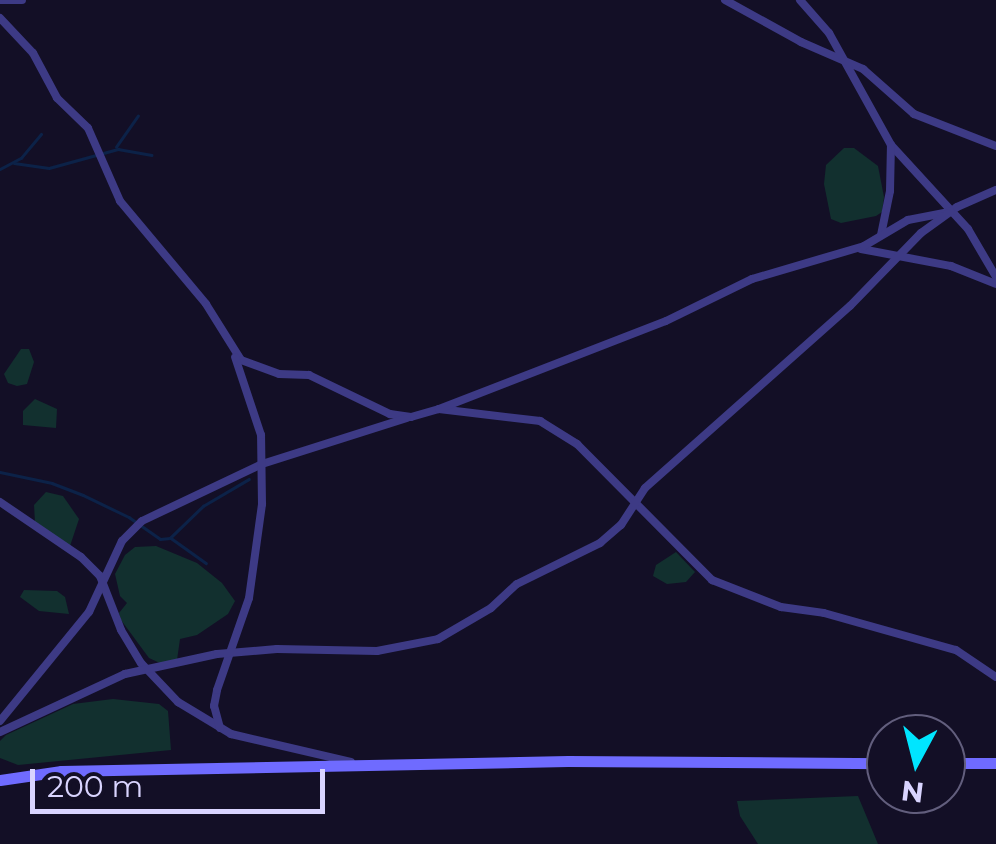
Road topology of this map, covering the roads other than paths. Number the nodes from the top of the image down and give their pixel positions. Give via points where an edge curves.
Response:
1 (0, 0) edge
2 (22, 0) edge
3 (725, 0) edge
4 (800, 0) edge
5 (0, 18) edge
6 (844, 58) junction
7 (891, 146) junction
8 (996, 146) edge
9 (996, 190) edge
10 (952, 211) junction
11 (881, 235) junction
12 (856, 248) junction
13 (900, 256) junction
14 (996, 280) edge
15 (231, 348) junction
16 (439, 409) junction
17 (411, 417) junction
18 (262, 464) junction
19 (0, 502) edge
20 (636, 502) junction
21 (103, 582) junction
22 (230, 652) junction
23 (146, 669) junction
24 (996, 677) edge
25 (0, 721) edge
26 (220, 728) junction
27 (0, 732) edge
28 (866, 763) edge
29 (966, 763) edge
30 (996, 763) edge
31 (367, 765) junction
32 (0, 780) edge

1 - 2 street
3 - 6 street
4 - 6 street
5 - 15 street via 33,52 57,98 88,128 120,201 206,304
6 - 7 street
6 - 8 street via 914,114
7 - 10 street
7 - 11 street
9 - 10 street
10 - 11 street via 908,220
10 - 13 street
10 - 14 street
11 - 12 street
12 - 13 street
12 - 16 street via 752,280 666,321
13 - 14 street
13 - 20 street
15 - 17 street via 258,368 310,375 363,405
15 - 18 street via 262,435
16 - 17 street
16 - 20 street via 540,421 578,444
17 - 18 street
18 - 21 street via 142,521 122,541
18 - 22 street via 257,557
19 - 21 street
20 - 22 street via 600,543 517,584 438,640 377,651
20 - 24 street via 726,587 956,650
21 - 23 street via 121,630
21 - 25 street via 89,612
22 - 23 street
22 - 26 street via 214,706
23 - 26 street via 178,702
23 - 27 street via 87,688
26 - 31 street
28 - 31 street
29 - 30 street
31 - 32 street via 61,771

